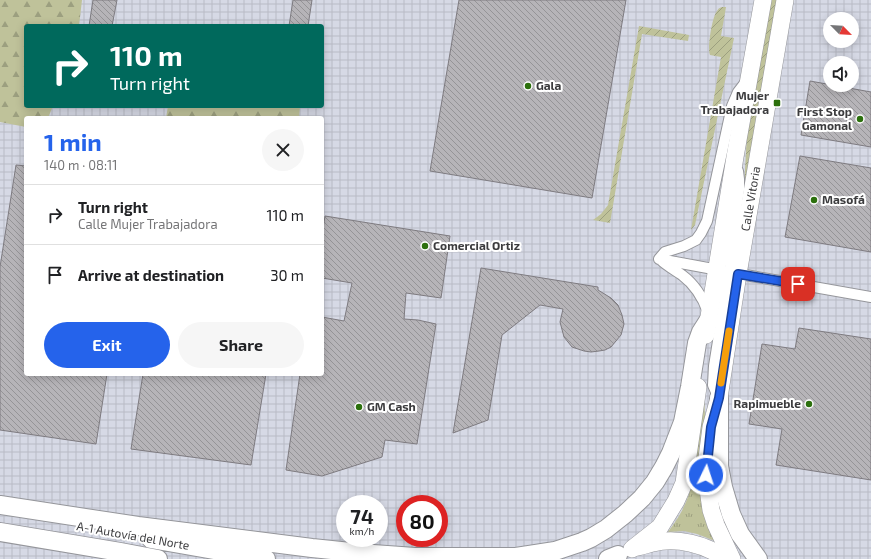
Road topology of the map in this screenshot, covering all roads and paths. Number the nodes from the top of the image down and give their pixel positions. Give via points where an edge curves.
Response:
1 (763, 0) edge
2 (785, 0) edge
3 (749, 77) junction
4 (735, 157) junction
5 (659, 259) junction
6 (716, 269) junction
7 (738, 274) junction
8 (871, 296) edge
9 (709, 318) junction
10 (719, 398) junction
11 (0, 505) edge
12 (0, 514) edge
13 (0, 532) edge
14 (0, 537) edge
15 (359, 554) junction
16 (618, 556) edge
17 (99, 559) edge
18 (158, 559) edge
19 (266, 559) edge
20 (435, 559) edge
21 (725, 559) edge
22 (732, 559) edge
23 (758, 559) edge

1 - 3 highway, Calle Vitoria
2 - 7 highway, Calle Vitoria
3 - 4 highway, Calle Vitoria
3 - 5 street via 732,106 707,221 696,240 666,252
4 - 6 highway, Calle Vitoria
4 - 7 street via 739,190 729,256 730,263
5 - 6 street
5 - 9 street via 690,282 704,301
6 - 7 street
6 - 9 highway, Calle Vitoria
6 - 10 street via 724,276 726,282 714,366 713,385
7 - 8 street
7 - 10 highway, Calle Vitoria
9 - 15 highway via 697,343 683,422 671,453 655,482 642,498 606,529 586,540 555,551 516,557
9 - 16 highway, Calle Vitoria via 684,483 660,527
10 - 22 highway, Calle Vitoria via 711,427 706,475 711,510
10 - 23 highway via 719,466 723,487 740,534
11 - 15 highway via 138,526
12 - 19 highway, A-1 Autovía del Norte
13 - 18 highway, A-1 Autovía del Norte
14 - 17 highway
15 - 20 highway
16 - 21 highway via 654,542 672,541 707,548

